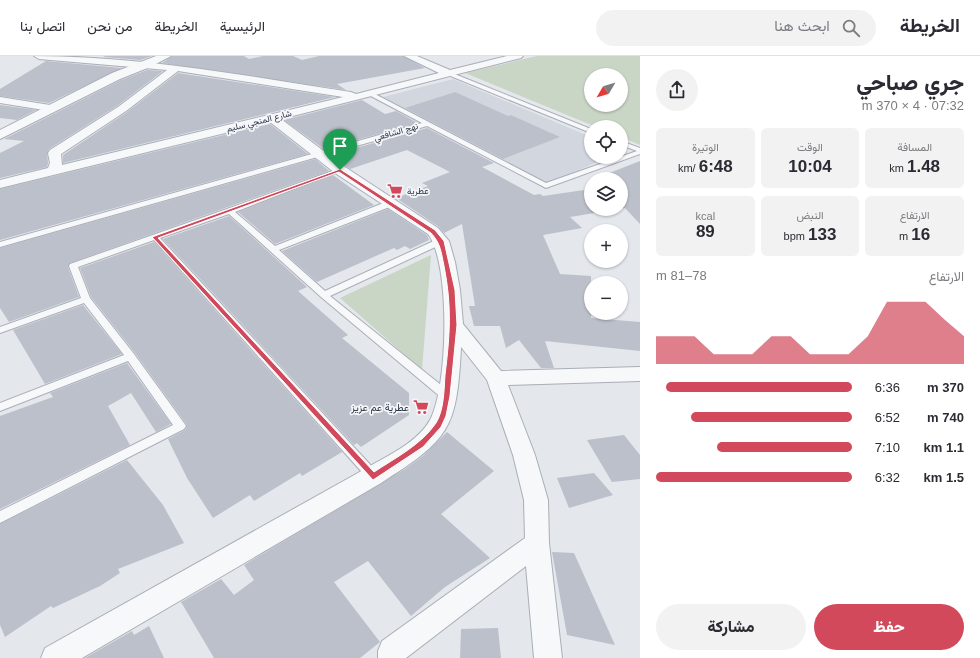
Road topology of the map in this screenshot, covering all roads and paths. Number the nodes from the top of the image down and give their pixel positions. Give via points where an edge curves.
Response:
1 (39, 56) edge
2 (165, 56) edge
3 (409, 56) edge
4 (512, 57) edge
5 (144, 61) edge
6 (130, 63) junction
7 (176, 68) junction
8 (450, 74) junction
9 (116, 76) junction
10 (366, 95) junction
11 (0, 100) edge
12 (50, 108) junction
13 (272, 118) junction
14 (427, 124) junction
15 (584, 127) edge
16 (0, 135) edge
17 (628, 146) edge
18 (640, 151) edge
19 (318, 154) junction
20 (340, 170) junction
21 (53, 172) junction
22 (0, 184) edge
23 (389, 204) junction
24 (230, 211) junction
25 (155, 237) junction
26 (441, 241) junction
27 (0, 245) edge
28 (273, 250) junction
29 (324, 295) junction
30 (86, 299) junction
31 (454, 325) junction
32 (0, 330) edge
33 (130, 356) junction
34 (640, 374) edge
35 (496, 378) junction
36 (447, 396) junction
37 (0, 406) edge
38 (373, 476) junction
39 (0, 517) edge
40 (536, 543) junction
41 (389, 656) edge
42 (55, 658) edge
43 (548, 658) edge

1 - 6 street
2 - 5 street
3 - 8 street
4 - 8 street, شارع المنجي سليم
5 - 6 street
5 - 7 street
5 - 9 street
6 - 9 street
7 - 10 street
7 - 21 street via 122,109 54,153 56,163
8 - 10 street, شارع المنجي سليم
8 - 15 lane
9 - 12 street
10 - 13 street, شارع المنجي سليم
10 - 14 lane
11 - 12 street
12 - 16 street
13 - 19 street
13 - 21 street, شارع المنجي سليم
14 - 18 lane via 546,186
14 - 19 lane, نهج الشافعي
17 - 18 lane
19 - 20 street
19 - 27 lane, نهج الشافعي
20 - 23 street
20 - 24 lane
21 - 22 street, شارع المنجي سليم
23 - 26 street via 433,232
23 - 28 lane
24 - 25 lane
24 - 28 lane
25 - 30 lane via 73,266
25 - 38 lane
26 - 29 lane
26 - 31 street via 452,290
28 - 29 lane
29 - 36 lane
30 - 32 lane
30 - 33 lane
31 - 35 street
31 - 36 street
33 - 37 lane
33 - 39 lane via 180,426
34 - 35 street
35 - 40 street via 524,455 536,500
36 - 38 street via 443,416 430,436
38 - 42 street
40 - 41 street
40 - 43 street

